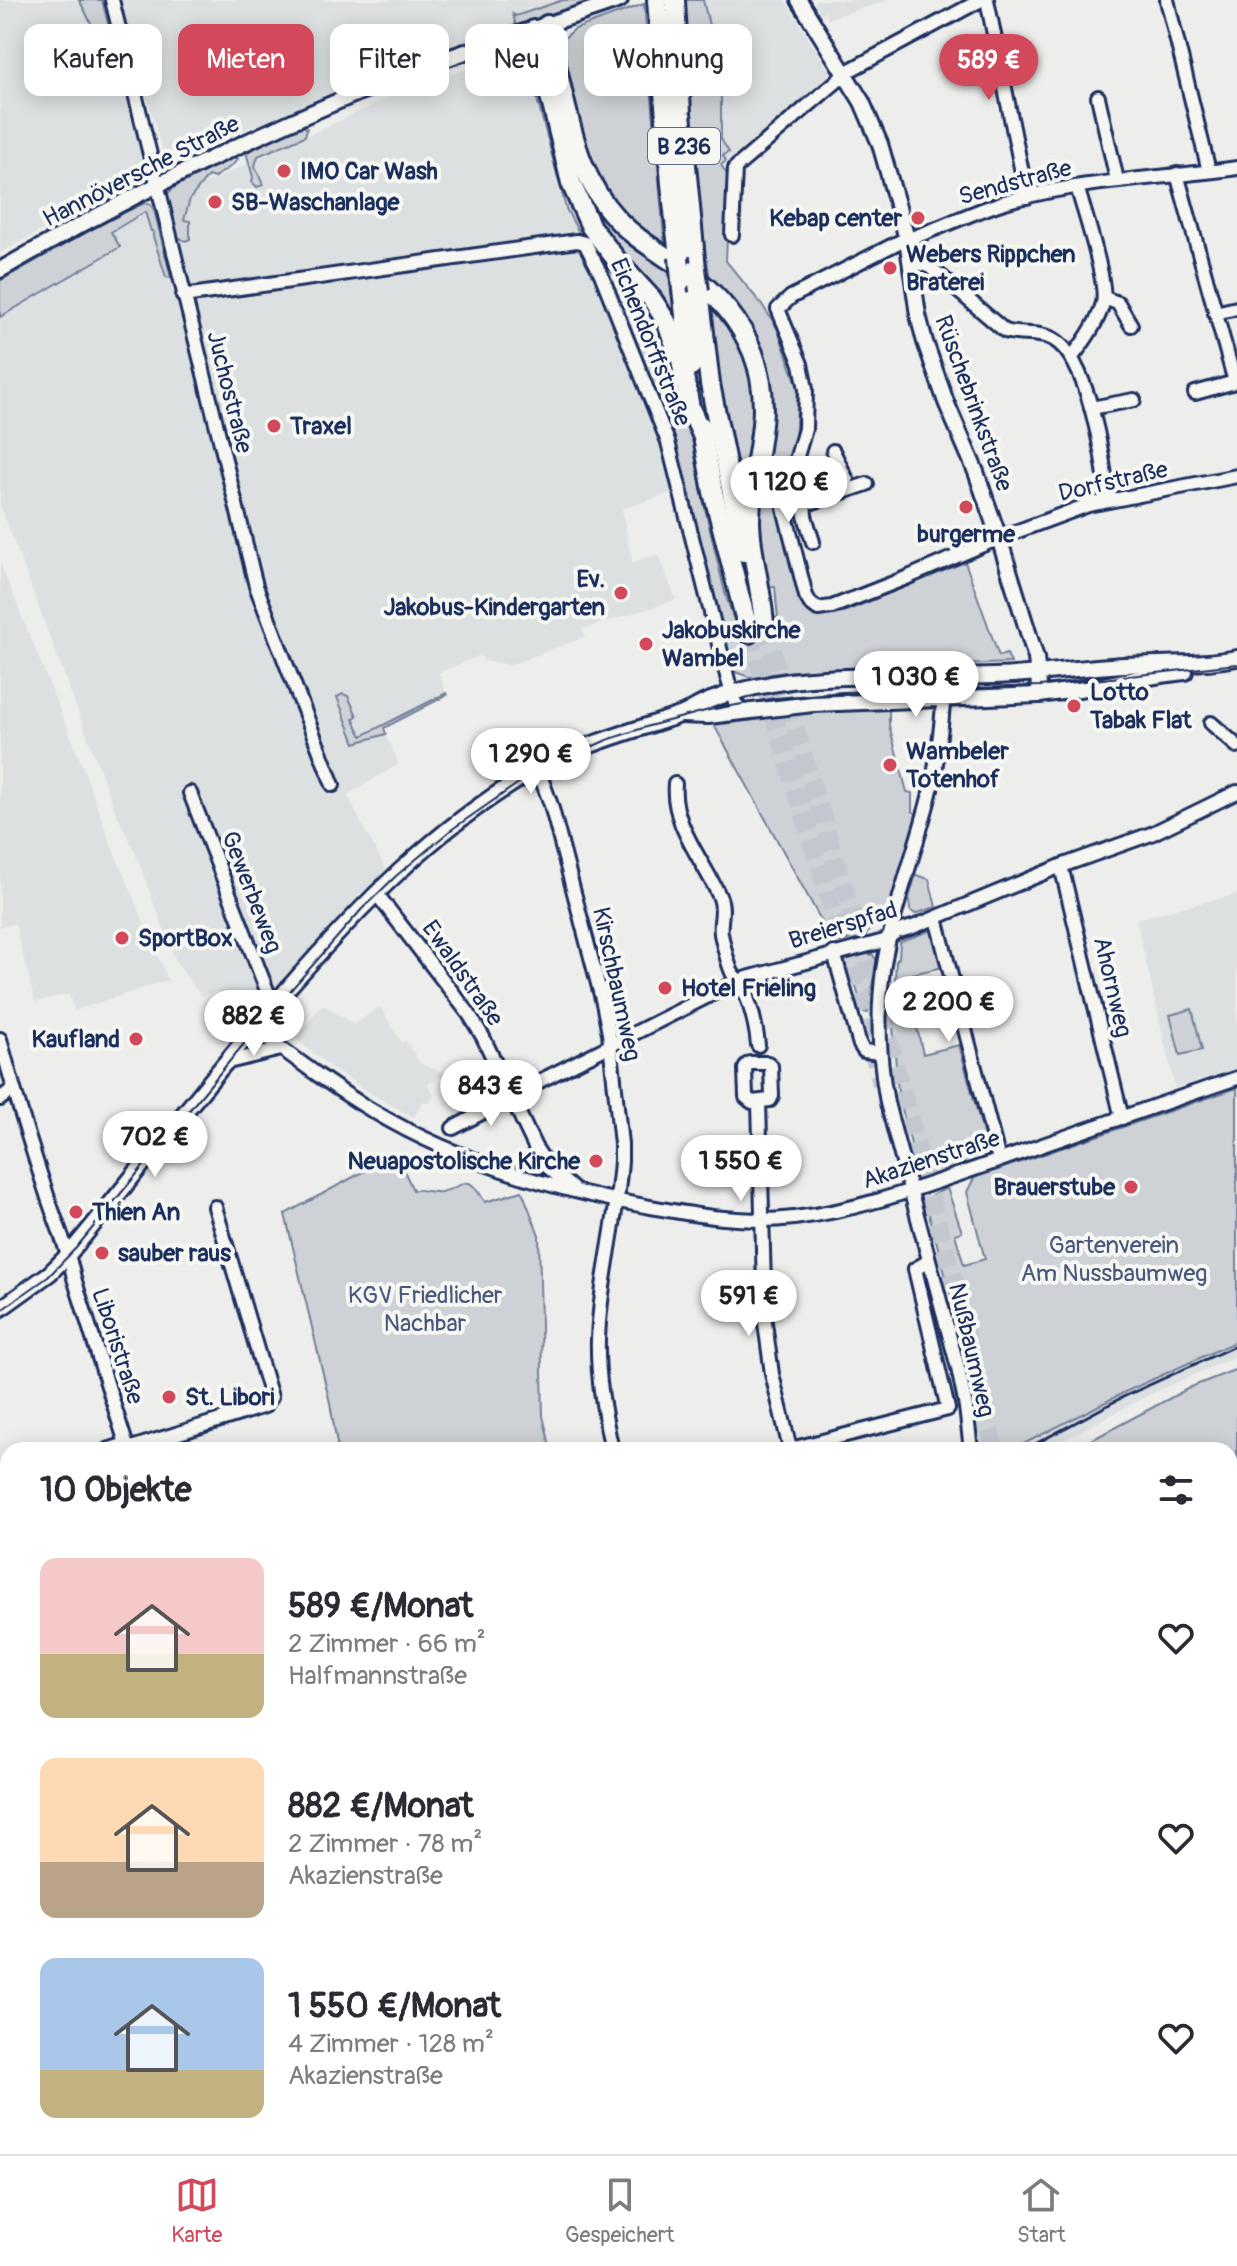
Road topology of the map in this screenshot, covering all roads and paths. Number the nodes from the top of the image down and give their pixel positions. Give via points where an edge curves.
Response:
1 (112, 0) edge
2 (620, 0) edge
3 (657, 0) edge
4 (675, 0) edge
5 (799, 0) edge
6 (984, 0) edge
7 (1167, 0) edge
8 (551, 24) edge
9 (667, 24) joint
10 (465, 53) edge
11 (845, 74) junction
12 (550, 96) edge
13 (561, 96) edge
14 (671, 96) edge
15 (678, 96) edge
16 (1098, 97) dead end
17 (1237, 168) edge
18 (1209, 171) junction
19 (1177, 174) junction
20 (1117, 180) junction
21 (156, 185) junction
22 (1077, 187) junction
23 (1027, 197) junction
24 (732, 235) dead end
25 (907, 239) junction
26 (912, 264) junction
27 (0, 270) edge
28 (183, 296) junction
29 (1104, 298) junction
30 (1237, 308) edge
31 (1215, 313) junction
32 (1131, 325) dead end
33 (1072, 357) junction
34 (1236, 382) edge
35 (1195, 393) dead end
36 (1134, 400) dead end
37 (1091, 408) junction
38 (703, 437) junction
39 (833, 451) dead end
40 (1237, 476) edge
41 (867, 484) dead end
42 (846, 489) junction
43 (787, 492) junction
44 (804, 500) junction
45 (1108, 500) junction
46 (999, 538) junction
47 (813, 542) dead end
48 (757, 629) junction
49 (1237, 658) edge
50 (1237, 667) edge
51 (1039, 674) junction
52 (944, 677) junction
53 (731, 693) junction
54 (1040, 695) junction
55 (944, 699) junction
56 (742, 711) junction
57 (680, 715) junction
58 (1211, 723) dead end
59 (1237, 746) edge
60 (535, 771) junction
61 (675, 784) dead end
62 (333, 785) dead end
63 (1237, 792) edge
64 (190, 793) dead end
65 (1061, 866) junction
66 (376, 893) junction
67 (936, 918) junction
68 (890, 938) junction
69 (834, 953) junction
70 (740, 980) junction
71 (273, 1006) junction
72 (254, 1028) junction
73 (0, 1039) edge
74 (610, 1046) junction
75 (281, 1049) junction
76 (880, 1053) junction
77 (758, 1055) junction
78 (224, 1063) junction
79 (1237, 1078) edge
80 (13, 1089) junction
81 (515, 1094) junction
82 (0, 1099) edge
83 (759, 1102) junction
84 (1122, 1118) junction
85 (453, 1128) dead end
86 (999, 1160) junction
87 (549, 1168) junction
88 (537, 1182) junction
89 (910, 1190) junction
90 (578, 1192) junction
91 (617, 1201) junction
92 (215, 1207) dead end
93 (761, 1220) junction
94 (69, 1254) junction
95 (929, 1261) junction
96 (0, 1309) edge
97 (125, 1442) edge
98 (147, 1442) edge
99 (610, 1442) edge
100 (786, 1442) edge
101 (838, 1442) edge
102 (970, 1442) edge

1 - 21 street, Juchostraße
2 - 8 main road, Hannöversche Straße
3 - 9 highway, B 236
4 - 9 highway, B 236
5 - 11 main road, Rüschebrinkstraße
6 - 11 street
6 - 23 street
7 - 18 street
10 - 21 main road, Hannöversche Straße via 284,124
11 - 24 street via 735,168
11 - 25 main road, Rüschebrinkstraße via 871,119
12 - 38 highway via 580,205 591,227 666,321
13 - 48 highway via 578,154 602,201 633,234 712,293 752,352 764,416 751,535 763,604
14 - 38 highway, B 236, bridge via 681,281
15 - 48 highway, B 236, bridge via 710,384
16 - 20 street
17 - 18 street, Sendstraße
18 - 19 street, Sendstraße
19 - 20 street, Sendstraße
19 - 31 street
20 - 22 street, Sendstraße
21 - 27 main road, Hannöversche Straße
21 - 28 street, Juchostraße
22 - 23 street, Sendstraße
22 - 29 street
23 - 25 street, Sendstraße
25 - 26 main road, Rüschebrinkstraße
25 - 43 street, Sendstraße via 791,297 778,309 806,389 805,429
26 - 33 street via 930,267 1005,331 1044,335
26 - 46 main road, Rüschebrinkstraße via 927,351
28 - 53 street, Eichendorffstraße via 585,243 668,442
28 - 62 street, Juchostraße via 259,596
29 - 32 street via 1118,303
29 - 33 street
30 - 31 street
31 - 34 street
33 - 37 street
34 - 35 street
36 - 37 street
37 - 45 street
38 - 48 highway, B 236 via 720,523
39 - 42 street
40 - 45 street, Dorfstraße
41 - 42 street
42 - 44 street via 829,498
43 - 44 street
43 - 46 street, Dorfstraße via 785,515 806,596 824,610
44 - 47 street
45 - 46 street, Dorfstraße
46 - 51 main road, Rüschebrinkstraße
49 - 51 main road
50 - 54 main road
51 - 52 main road
51 - 54 main road, Rüschebrinkstraße
52 - 53 main road via 816,679
52 - 55 street, Nußbaumweg
53 - 56 street, Eichendorffstraße
53 - 57 main road
54 - 55 main road
55 - 56 main road
55 - 68 street, Nußbaumweg via 932,782
56 - 57 main road
57 - 60 main road via 601,740
58 - 59 street
60 - 66 main road via 438,839
60 - 74 street, Kirschbaumweg via 561,837
61 - 70 street via 674,797 688,838 721,899 721,935 733,975
63 - 65 street, Breierspfad via 1151,834
64 - 71 street, Gewerbeweg
65 - 67 street, Breierspfad
65 - 84 street, Ahornweg
66 - 71 main road
66 - 81 street, Ewaldstraße via 469,1014
67 - 68 street, Breierspfad
67 - 86 street
68 - 69 street, Breierspfad
68 - 76 street, Nußbaumweg via 882,983
69 - 70 street, Breierspfad
69 - 76 street via 860,1045 864,1051
70 - 74 street, Breierspfad
70 - 77 street
71 - 72 main road
72 - 75 street, Akazienstraße
72 - 78 main road
73 - 80 street, Liboristraße
74 - 81 street, Breierspfad
74 - 91 street, Kirschbaumweg via 621,1144
75 - 78 street
75 - 88 street, Akazienstraße via 326,1082 423,1138
76 - 89 street, Nußbaumweg
77 - 83 street via 747,1065 746,1097
77 - 83 street via 771,1069 772,1096
78 - 94 main road
79 - 84 street, Akazienstraße
80 - 82 street
80 - 94 street, Liboristraße
81 - 85 street, Breierspfad
81 - 87 street, Ewaldstraße
83 - 93 street
84 - 86 street, Akazienstraße
86 - 89 street, Akazienstraße
87 - 88 street
87 - 90 street, Ewaldstraße
88 - 90 street, Akazienstraße
89 - 93 street, Akazienstraße via 826,1213
89 - 95 street, Nußbaumweg
90 - 91 street, Akazienstraße
91 - 93 street, Akazienstraße via 708,1218
91 - 99 street, Kirschbaumweg via 598,1340
92 - 98 street via 271,1397 265,1406
93 - 100 street via 768,1346
94 - 96 main road
94 - 97 street, Liboristraße
95 - 101 street, Nußbaumweg via 915,1269 948,1409
95 - 102 street, Nußbaumweg via 962,1387

